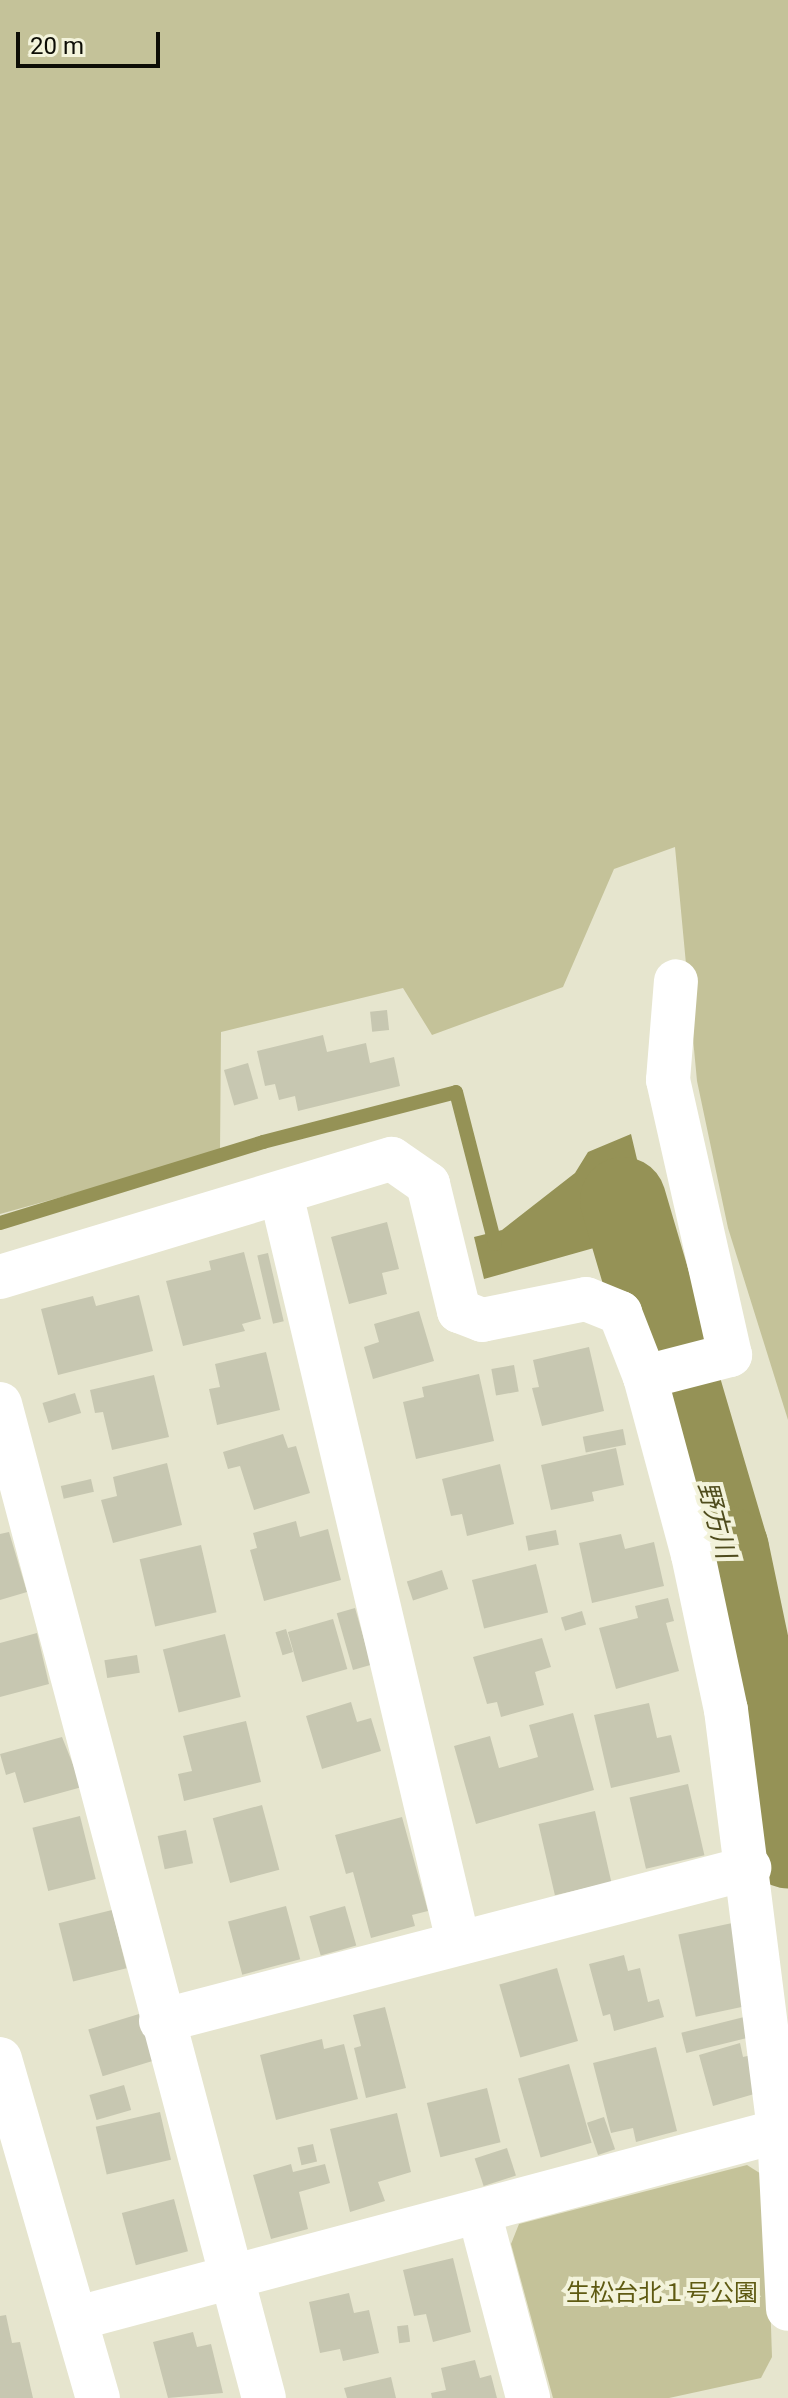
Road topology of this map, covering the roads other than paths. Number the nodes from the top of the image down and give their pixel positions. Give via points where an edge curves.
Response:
1 (676, 981) dead end
2 (281, 1194) junction
3 (0, 1277) edge
4 (645, 1377) junction
5 (0, 1404) edge
6 (749, 1868) junction
7 (458, 1941) junction
8 (161, 2021) junction
9 (0, 2059) edge
10 (779, 2131) junction
11 (479, 2212) junction
12 (234, 2276) junction
13 (788, 2309) edge
14 (78, 2318) junction
15 (98, 2398) edge
16 (264, 2398) edge
17 (528, 2398) edge

1 - 4 street via 668,1080 730,1355
2 - 3 street
2 - 4 street via 392,1159 428,1184 459,1311 482,1320 586,1299 620,1313
2 - 7 street
4 - 6 street via 720,1679
5 - 8 street
6 - 7 street
6 - 10 street
7 - 8 street
8 - 12 street
9 - 14 street
10 - 11 street
10 - 13 street
11 - 12 street
11 - 17 street
12 - 14 street
12 - 16 street
14 - 15 street

